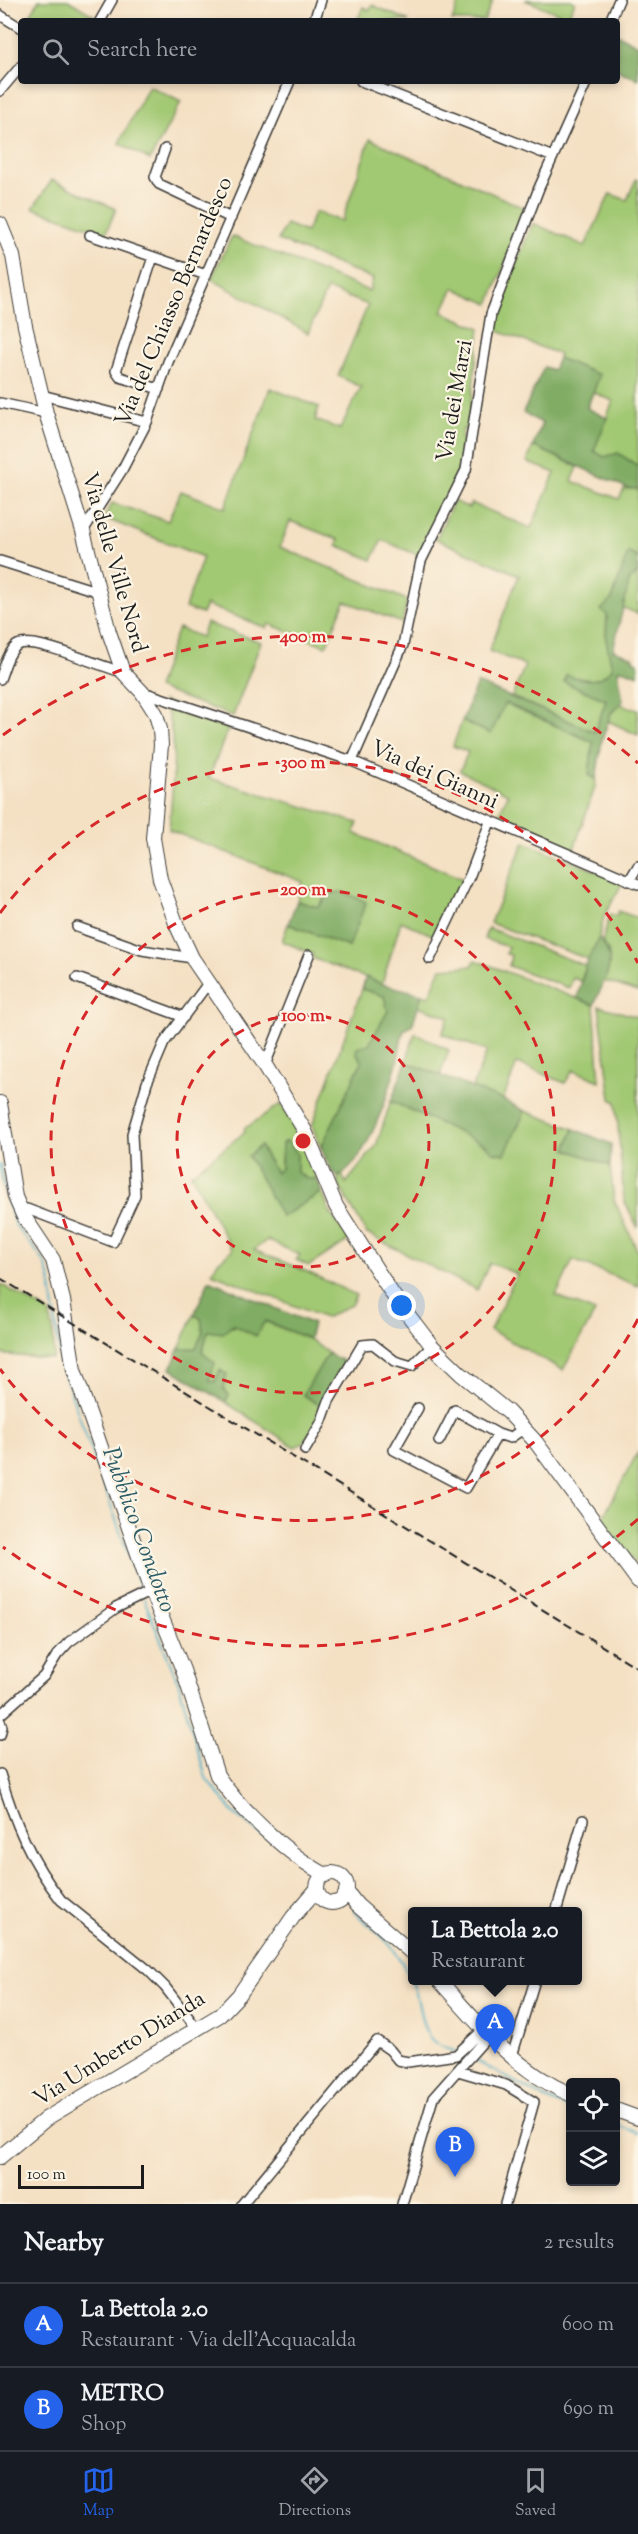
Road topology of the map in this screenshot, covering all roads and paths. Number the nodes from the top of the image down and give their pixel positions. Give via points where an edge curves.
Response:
1 (112, 0) edge
2 (321, 0) edge
3 (620, 0) edge
4 (0, 15) edge
5 (102, 18) edge
6 (315, 18) edge
7 (611, 18) edge
8 (18, 26) edge
9 (18, 70) edge
10 (289, 84) edge
11 (368, 84) edge
12 (586, 84) edge
13 (0, 91) edge
14 (165, 148) dead end
15 (553, 158) junction
16 (231, 218) junction
17 (0, 224) edge
18 (90, 235) dead end
19 (153, 257) junction
20 (206, 275) junction
21 (159, 389) junction
22 (42, 395) junction
23 (0, 403) edge
24 (46, 413) junction
25 (147, 422) junction
26 (82, 531) junction
27 (0, 561) edge
28 (99, 592) junction
29 (123, 672) junction
30 (0, 679) edge
31 (142, 692) junction
32 (352, 761) junction
33 (490, 822) junction
34 (638, 866) edge
35 (633, 882) edge
36 (77, 927) dead end
37 (309, 955) dead end
38 (192, 958) junction
39 (430, 959) dead end
40 (77, 978) dead end
41 (209, 982) junction
42 (184, 1017) junction
43 (265, 1065) junction
44 (0, 1103) edge
45 (21, 1210) junction
46 (432, 1346) junction
47 (418, 1408) dead end
48 (523, 1429) junction
49 (498, 1434) junction
50 (439, 1441) dead end
51 (305, 1450) dead end
52 (638, 1581) edge
53 (145, 1594) junction
54 (0, 1715) edge
55 (0, 1721) edge
56 (0, 1735) edge
57 (0, 1774) edge
58 (583, 1820) dead end
59 (328, 1891) junction
60 (557, 1907) edge
61 (408, 1950) edge
62 (443, 1985) edge
63 (533, 1985) edge
64 (198, 2030) junction
65 (486, 2033) junction
66 (512, 2056) junction
67 (458, 2071) junction
68 (566, 2092) edge
69 (620, 2112) edge
70 (638, 2118) edge
71 (20, 2141) junction
72 (0, 2157) edge
73 (0, 2167) edge
74 (242, 2204) edge
75 (402, 2204) edge
76 (505, 2204) edge

1 - 5 street
2 - 6 street
3 - 7 street
4 - 8 street
9 - 13 street
10 - 16 street, Via del Chiasso Bernardesco
11 - 15 street
12 - 15 street, Via dei Marzi
14 - 16 street via 155,177 159,184
15 - 32 street, Via dei Marzi via 491,314 466,470 421,561 403,645
16 - 20 street, Via del Chiasso Bernardesco
17 - 22 street, Via delle Ville Nord via 13,256
18 - 19 street
19 - 20 street
19 - 21 street via 116,371 120,377
20 - 21 street, Via del Chiasso Bernardesco
21 - 25 street, Via del Chiasso Bernardesco
22 - 24 street, Via delle Ville Nord
22 - 25 street
23 - 24 street
24 - 26 street, Via delle Ville Nord
25 - 26 street, Via del Chiasso Bernardesco via 122,470
26 - 28 street, Via delle Ville Nord
27 - 28 street
28 - 29 street, Via delle Ville Nord
29 - 30 street via 24,643 10,654
29 - 31 street, Via delle Ville Nord
31 - 32 street, Via dei Gianni
31 - 38 street, Via delle Ville Nord via 156,714 161,745 153,838 155,860
32 - 33 street, Via dei Gianni
33 - 35 street, Via dei Gianni
33 - 39 street
34 - 35 street
36 - 38 street via 142,950
37 - 43 street
38 - 41 street, Via delle Ville Nord
40 - 42 street
41 - 42 street
41 - 43 street, Via delle Ville Nord
42 - 45 street via 164,1043 147,1083 132,1134 135,1195 113,1242
43 - 46 street, Via delle Ville Nord via 305,1131 336,1206 393,1295
44 - 45 street via 12,1186
45 - 53 street via 57,1272 74,1370
46 - 48 street, Via delle Ville Nord
46 - 51 street via 412,1366 395,1361 373,1344 362,1345
47 - 49 street via 394,1450 466,1488
48 - 49 street via 510,1438
48 - 52 street, Via delle Ville Nord
49 - 50 street via 454,1410
53 - 54 street via 116,1608 69,1642 44,1676
53 - 59 street via 183,1670 217,1775 252,1817 309,1866
55 - 56 street
57 - 64 street via 25,1845 50,1886 61,1900 159,1981
58 - 60 street
59 - 61 street via 357,1905
59 - 64 street, Via Umberto Dianda via 304,1905 238,1995 220,2015
62 - 65 street
63 - 66 street
64 - 71 street, Via Umberto Dianda via 47,2118
65 - 66 street
65 - 67 street
65 - 74 street via 459,2052 402,2062 376,2041
66 - 68 street via 531,2073
67 - 75 street via 430,2103
67 - 76 street via 506,2085 534,2102
69 - 70 street
71 - 72 street, Via Umberto Dianda
71 - 73 street, Via Umberto Dianda

